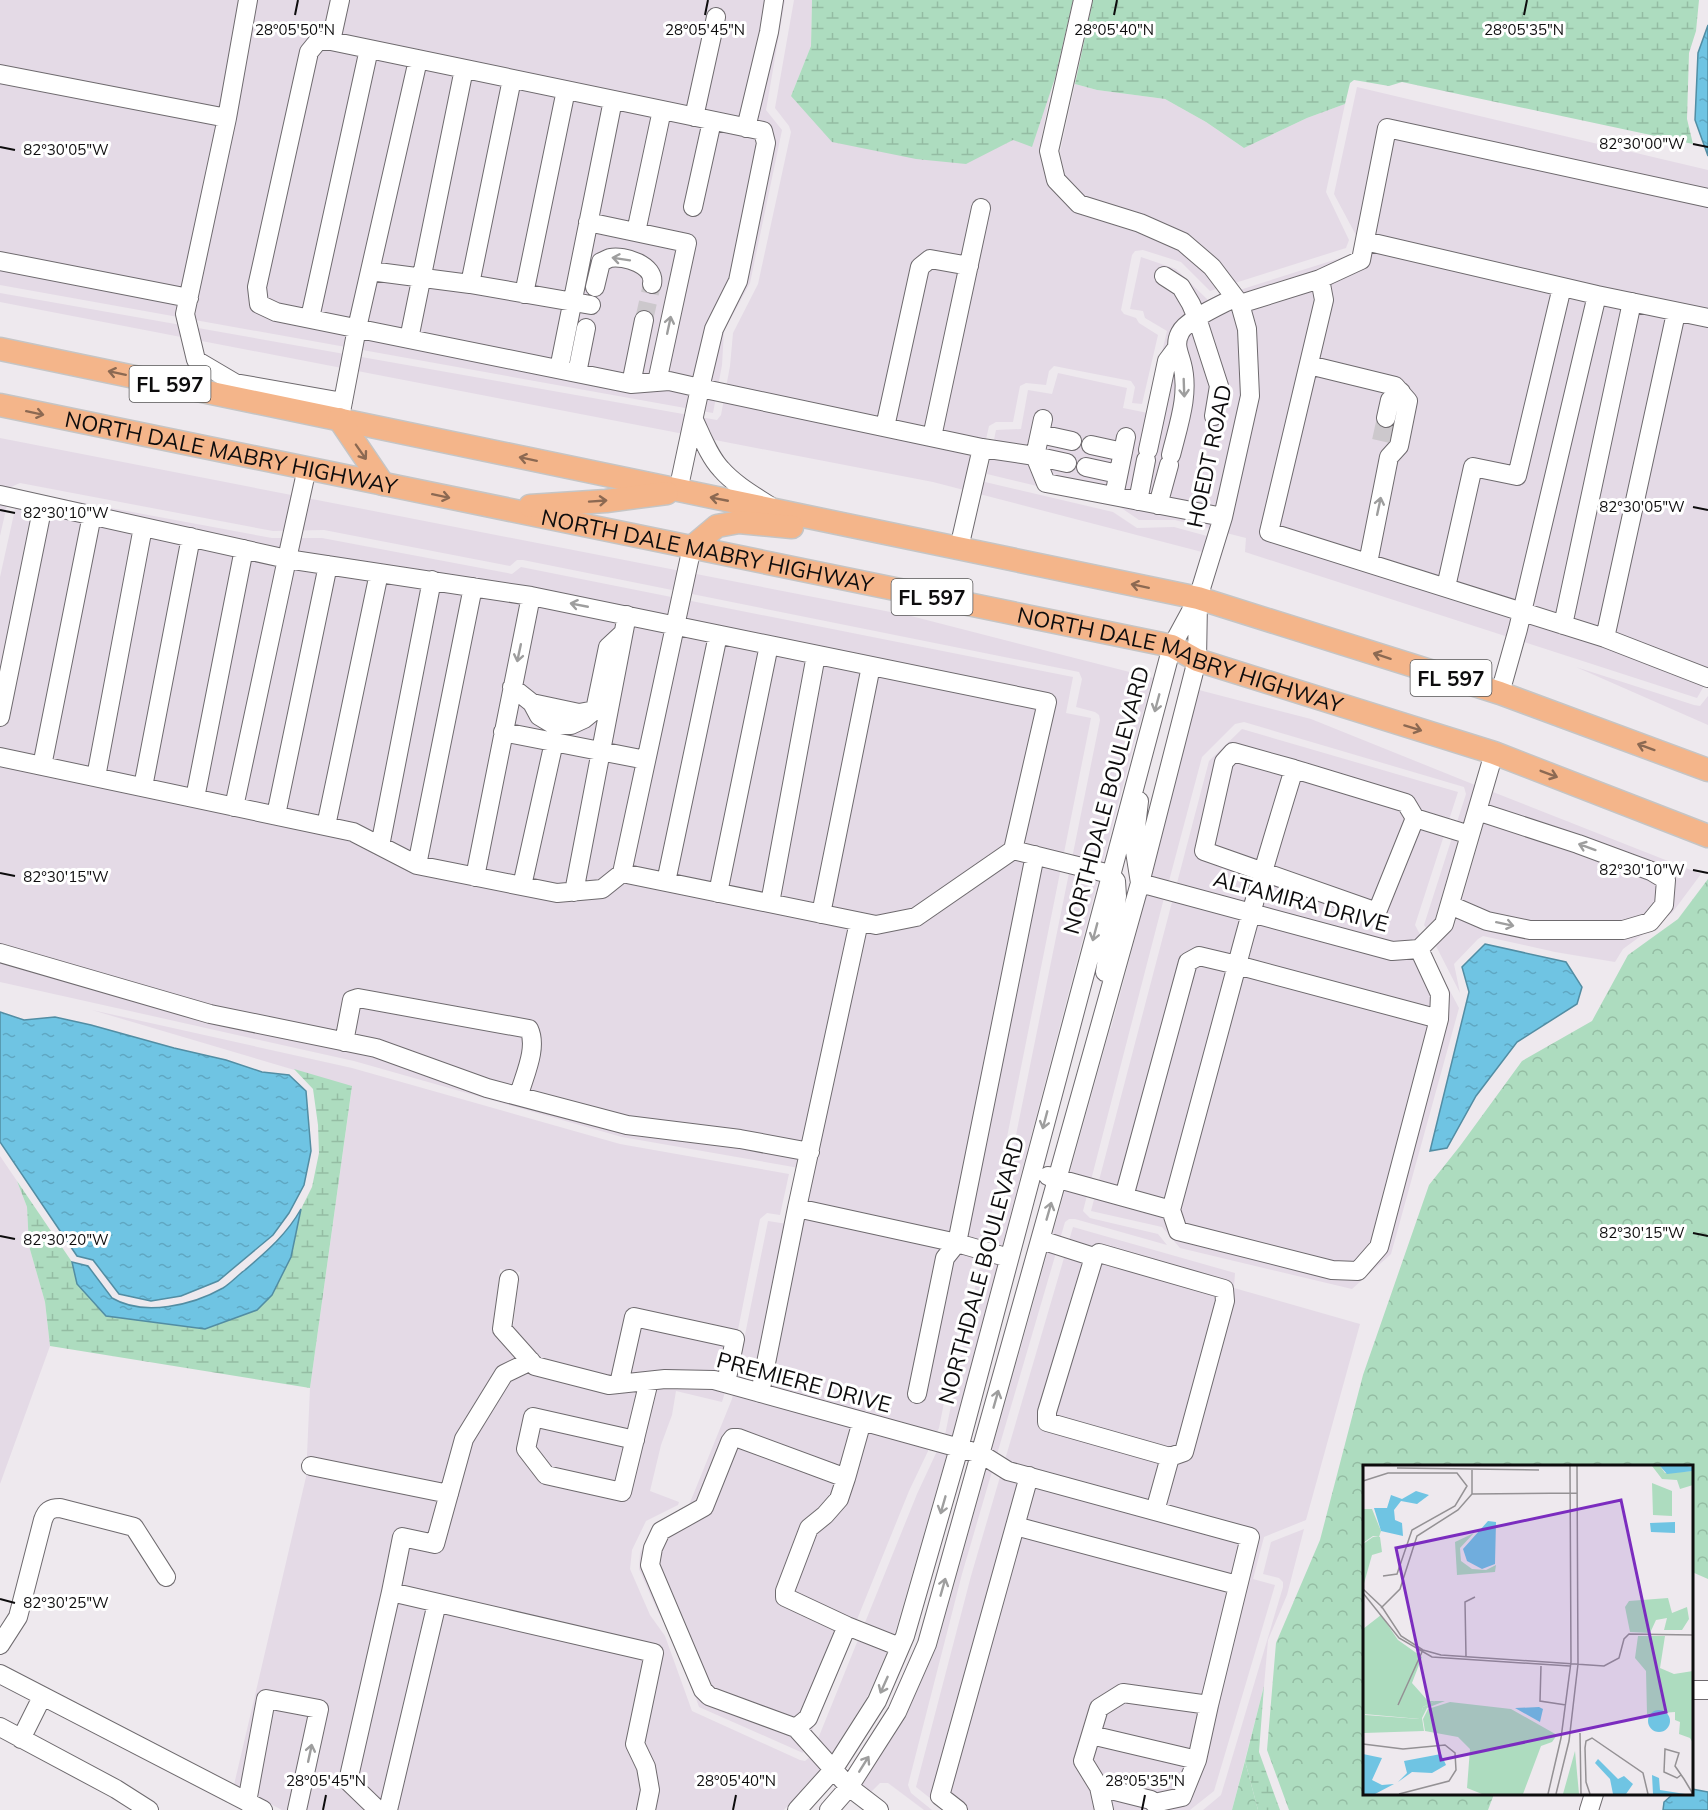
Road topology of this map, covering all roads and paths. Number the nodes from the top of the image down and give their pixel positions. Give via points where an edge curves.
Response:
1 (248, 0) edge
2 (340, 0) edge
3 (774, 0) edge
4 (1083, 0) edge
5 (716, 17) dead end
6 (331, 41) junction
7 (369, 49) junction
8 (418, 60) junction
9 (464, 69) junction
10 (0, 74) edge
11 (512, 79) junction
12 (566, 90) junction
13 (613, 100) junction
14 (662, 110) junction
15 (227, 118) junction
16 (703, 119) junction
17 (746, 128) junction
18 (1708, 198) edge
19 (693, 207) dead end
20 (981, 208) dead end
21 (588, 222) junction
22 (636, 232) junction
23 (1365, 241) junction
24 (0, 261) edge
25 (969, 267) junction
26 (370, 271) junction
27 (1164, 276) dead end
28 (423, 277) junction
29 (1320, 279) junction
30 (470, 284) junction
31 (652, 284) dead end
32 (596, 287) dead end
33 (1562, 287) junction
34 (524, 294) junction
35 (1597, 295) junction
36 (189, 298) junction
37 (1237, 301) junction
38 (572, 302) junction
39 (1632, 302) junction
40 (591, 305) dead end
41 (1676, 313) junction
42 (310, 318) junction
43 (1197, 318) junction
44 (1708, 318) edge
45 (644, 320) tunnel mouth
46 (357, 328) junction
47 (586, 328) dead end
48 (409, 339) junction
49 (0, 349) edge
50 (1176, 349) junction
51 (1309, 365) junction
52 (568, 371) junction
53 (657, 382) junction
54 (631, 384) junction
55 (700, 388) junction
56 (1401, 392) junction
57 (0, 405) edge
58 (341, 411) junction
59 (1214, 416) dead end
60 (1390, 419) tunnel mouth
61 (694, 420) junction
62 (885, 427) junction
63 (932, 437) junction
64 (1072, 441) dead end
65 (1091, 445) dead end
66 (982, 448) junction
67 (1035, 456) junction
68 (1067, 463) dead end
69 (1086, 467) dead end
70 (308, 468) junction
71 (1118, 474) junction
72 (383, 484) junction
73 (678, 491) junction
74 (0, 495) edge
75 (1114, 496) junction
76 (1138, 501) junction
77 (43, 505) junction
78 (1158, 505) junction
79 (498, 507) junction
80 (776, 511) junction
81 (92, 515) junction
82 (1223, 517) junction
83 (143, 527) junction
84 (896, 535) junction
85 (191, 537) junction
86 (692, 547) junction
87 (959, 548) junction
88 (244, 549) junction
89 (287, 559) junction
90 (1368, 563) junction
91 (328, 565) junction
92 (379, 573) junction
93 (432, 580) junction
94 (473, 587) junction
95 (1446, 587) junction
96 (531, 596) junction
97 (1198, 598) junction
98 (1522, 611) junction
99 (625, 624) junction
100 (1563, 625) junction
101 (675, 626) junction
102 (718, 635) junction
103 (8, 636) edge
104 (1605, 638) junction
105 (769, 645) junction
106 (1172, 646) junction
107 (816, 655) junction
108 (1197, 660) junction
109 (871, 666) junction
110 (1708, 677) edge
111 (512, 687) junction
112 (1500, 693) junction
113 (0, 717) edge
114 (503, 732) junction
115 (554, 742) junction
116 (601, 751) junction
117 (1494, 753) junction
118 (0, 757) edge
119 (1142, 758) junction
120 (646, 760) junction
121 (42, 766) junction
122 (1294, 769) junction
123 (1708, 771) edge
124 (96, 777) junction
125 (143, 787) junction
126 (195, 798) junction
127 (234, 807) junction
128 (1477, 811) junction
129 (276, 815) junction
130 (1415, 818) junction
131 (326, 826) junction
132 (1470, 835) junction
133 (1708, 836) edge
134 (380, 846) junction
135 (1013, 850) junction
136 (1035, 855) junction
137 (417, 865) junction
138 (1263, 871) junction
139 (622, 873) junction
140 (1110, 874) junction
141 (475, 877) junction
142 (666, 882) junction
143 (1140, 883) junction
144 (522, 886) junction
145 (574, 892) junction
146 (718, 893) junction
147 (770, 903) junction
148 (1450, 905) junction
149 (1250, 912) junction
150 (1377, 912) junction
151 (821, 914) junction
152 (859, 922) junction
153 (1367, 944) junction
154 (1419, 949) junction
155 (0, 953) edge
156 (1237, 965) junction
157 (1102, 1019) junction
158 (1439, 1019) junction
159 (344, 1042) junction
160 (519, 1095) junction
161 (810, 1152) junction
162 (1032, 1171) junction
163 (1058, 1178) junction
164 (1124, 1197) junction
165 (797, 1208) junction
166 (1171, 1210) junction
167 (1041, 1240) junction
168 (957, 1243) junction
169 (1094, 1257) junction
170 (1009, 1258) junction
171 (509, 1279) dead end
172 (531, 1361) junction
173 (649, 1381) junction
174 (726, 1383) junction
175 (619, 1384) junction
176 (760, 1393) junction
177 (917, 1394) dead end
178 (862, 1421) junction
179 (635, 1440) junction
180 (959, 1448) junction
181 (981, 1454) junction
182 (1170, 1457) junction
183 (311, 1466) dead end
184 (1029, 1476) junction
185 (846, 1478) junction
186 (449, 1494) junction
187 (1155, 1511) junction
188 (1015, 1526) junction
189 (166, 1576) dead end
190 (1237, 1585) junction
191 (391, 1592) junction
192 (437, 1603) junction
193 (848, 1626) junction
194 (0, 1645) edge
195 (900, 1647) junction
196 (0, 1674) edge
197 (42, 1697) junction
198 (1209, 1705) junction
199 (0, 1727) edge
200 (796, 1728) junction
201 (1091, 1735) junction
202 (21, 1739) junction
203 (1197, 1760) junction
204 (833, 1770) junction
205 (849, 1787) junction
206 (1099, 1787) junction
207 (1593, 1795) edge
208 (255, 1806) edge
209 (1151, 1806) edge
210 (149, 1810) edge
211 (297, 1810) edge
212 (378, 1810) edge
213 (388, 1810) edge
214 (646, 1810) edge
215 (797, 1810) edge
216 (829, 1810) edge
217 (879, 1810) edge
218 (958, 1810) edge
219 (1104, 1810) edge
220 (1589, 1810) edge

1 - 15 street
2 - 6 street
3 - 17 street
4 - 37 street, HOEDT ROAD via 1049,151 1056,180 1078,204 1140,223 1183,242 1212,267
5 - 16 street
6 - 7 street
6 - 42 street via 318,41 309,52 257,287 259,304 276,312
7 - 8 street
7 - 42 street
8 - 9 street
8 - 26 street
9 - 11 street
9 - 28 street
10 - 15 street
11 - 12 street
11 - 30 street
12 - 13 street
12 - 34 street
13 - 14 street
13 - 21 street
14 - 16 street
14 - 22 street
15 - 36 street
16 - 17 street
16 - 19 street
17 - 55 street via 763,131 766,143 738,281 714,329
18 - 23 street via 1388,128
20 - 25 street
21 - 22 street
21 - 38 street
53 -> 22 street via 687,243
23 - 29 street via 1362,260
23 - 33 street
24 - 36 street
25 - 62 street via 930,259 920,267
25 - 63 street
26 - 28 street
26 - 46 street
27 - 43 street via 1181,287
28 - 30 street
28 - 48 street
29 - 37 street
29 - 51 street via 1324,300
30 - 34 street
31 -> 32 street via 650,270 637,262 610,258 601,262
33 - 35 street
33 - 95 street via 1517,477 1473,467
34 - 38 street
35 - 39 street
35 - 98 street
36 - 58 street via 185,314 196,360 235,383
37 - 43 street
37 - 82 street, HOEDT ROAD via 1247,329 1250,396
38 - 40 street
38 - 52 street
39 - 41 street
39 - 100 street
41 - 44 street
41 - 104 street
42 - 46 street
43 - 50 street via 1180,331
43 - 59 street via 1219,386
45 - 54 street
46 - 48 street
46 - 58 street
47 - 52 street
48 - 52 street
58 -> 49 main road, FL 597
50 - 76 street via 1167,361
50 -> 78 street via 1183,364 1185,396
51 - 56 street via 1395,386
51 - 90 street via 1269,532
52 - 54 street
53 - 54 street
53 - 55 street
55 - 61 street
55 - 62 street
56 - 60 street via 1390,400
90 -> 56 street via 1387,447 1399,446 1408,401
57 -> 70 main road, NORTH DALE MABRY HIGHWAY / FL 597
58 -> 72 main road
73 -> 58 main road, FL 597
61 - 73 street
61 - 80 street via 721,470
62 - 63 street
63 - 66 street
64 - 67 street via 1041,427
65 - 71 street via 1124,445
66 - 67 street
66 - 87 street
67 - 68 street
67 - 75 street via 1047,483
69 - 71 street
70 - 72 main road, NORTH DALE MABRY HIGHWAY / FL 597
70 - 89 street
71 - 75 street
72 -> 79 main road, NORTH DALE MABRY HIGHWAY / FL 597
79 -> 73 main road via 606,501
80 -> 73 main road, FL 597
74 - 77 street
75 - 76 street
76 - 78 street
77 - 81 street
77 - 103 street
78 - 82 street
79 - 86 main road, NORTH DALE MABRY HIGHWAY / FL 597
80 - 84 main road, FL 597
81 - 83 street
81 - 121 street
82 - 97 street, HOEDT ROAD
83 - 85 street
83 - 124 street
84 - 86 main road via 738,522 717,526
84 - 87 main road, FL 597
85 - 88 street
85 - 125 street
86 - 101 street
86 - 106 main road, NORTH DALE MABRY HIGHWAY / FL 597
97 -> 87 main road, FL 597
88 - 89 street
88 - 126 street
89 - 91 street
89 - 127 street
90 - 95 street
91 - 92 street
91 - 129 street
92 - 93 street
92 - 131 street
93 - 94 street
93 - 134 street
94 - 96 street
94 - 137 street
95 - 98 street
99 -> 96 street
96 -> 111 street
97 - 106 street, NORTHDALE BOULEVARD
97 - 108 street
112 -> 97 main road, FL 597
98 - 100 street
98 - 112 street
99 - 101 street
99 - 111 street via 608,647 595,710 579,713 532,703
99 - 116 street
100 - 104 street
101 - 102 street
101 - 120 street
102 - 105 street
102 - 142 street
103 - 113 street
104 - 110 street
105 - 107 street
105 - 146 street
106 - 108 main road, NORTH DALE MABRY HIGHWAY / FL 597
106 -> 119 street, NORTHDALE BOULEVARD
107 - 109 street
107 - 147 street
108 -> 117 main road, NORTH DALE MABRY HIGHWAY / FL 597
108 - 143 street
109 - 135 street via 1047,702
109 - 151 street
111 - 114 street
123 -> 112 main road, FL 597
114 - 115 street
114 - 141 street
115 - 116 street
115 - 144 street
116 - 120 street
116 - 145 street
117 - 128 street
117 -> 133 main road, NORTH DALE MABRY HIGHWAY / FL 597
118 - 121 street
119 - 140 street, NORTHDALE BOULEVARD
119 - 143 street via 1134,845
120 - 139 street
121 - 124 street
122 - 130 street via 1406,803
122 - 138 street
122 - 138 street via 1233,752 1224,762 1204,851
124 - 125 street
125 - 126 street
126 - 127 street
127 - 129 street
128 - 132 street
148 -> 128 street via 1487,921 1530,930 1623,930 1650,922 1664,906 1666,880 1651,871
129 - 131 street
130 - 132 street
130 - 150 street
131 - 134 street via 353,832
132 - 148 street
134 - 137 street
135 - 136 street
135 - 152 street via 916,917 876,925
136 - 140 street
136 - 168 street
137 - 141 street
138 - 149 street
138 - 150 street
139 - 142 street
139 - 145 street via 602,889
140 - 157 street via 1116,881 1117,896 1106,960
140 -> 162 street, NORTHDALE BOULEVARD
141 - 144 street
142 - 146 street
143 - 149 street, ALTAMIRA DRIVE
143 - 157 street
144 - 145 street
146 - 147 street
147 - 151 street
148 - 154 street via 1444,924
149 - 153 street, ALTAMIRA DRIVE
149 - 156 street
150 - 153 street
151 - 152 street
152 - 161 street
153 - 154 street, ALTAMIRA DRIVE via 1392,951
154 - 158 street via 1440,994
155 - 159 street via 210,1014
156 - 158 street
156 - 164 street via 1200,956 1188,962
156 - 166 street
157 - 163 street
158 - 166 street via 1379,1247 1358,1271 1332,1270 1178,1231
159 - 160 street via 375,1048 459,1079
159 - 160 street via 352,1000 358,998 529,1029 531,1050
160 - 161 street via 627,1125
161 - 165 street
162 - 163 street
162 - 170 street, NORTHDALE BOULEVARD
163 - 164 street
167 -> 163 street
164 - 166 street
165 - 168 street
165 - 176 street
167 - 169 street
181 -> 167 street
168 - 170 street
168 - 177 street via 945,1258
169 - 182 street via 1047,1422
169 - 182 street via 1100,1253 1224,1289 1225,1301 1184,1452
170 - 180 street, NORTHDALE BOULEVARD
171 - 172 street, PREMIERE DRIVE via 502,1329
172 - 175 street, PREMIERE DRIVE via 535,1366 599,1383
172 - 186 street via 504,1374 484,1405 464,1439
173 - 174 street, PREMIERE DRIVE
173 - 175 street, PREMIERE DRIVE
173 - 179 street
174 - 175 street via 735,1339 634,1317
174 - 176 street, PREMIERE DRIVE
176 - 178 street, PREMIERE DRIVE
178 - 180 street, PREMIERE DRIVE
178 - 185 street
179 - 179 street via 622,1491 546,1475 526,1449 533,1417
180 - 181 street, PREMIERE DRIVE
180 -> 195 street, NORTHDALE BOULEVARD
181 - 184 street, PREMIERE DRIVE via 1008,1471
205 -> 181 street via 897,1712 927,1644
182 - 187 street
183 - 186 street
184 - 187 street, PREMIERE DRIVE
184 - 188 street
185 - 193 street via 839,1499 809,1528 785,1597
185 - 200 street via 733,1438 704,1507 661,1531 653,1548 650,1565 702,1690
186 - 191 street via 435,1544 402,1537
187 - 190 street, PREMIERE DRIVE via 1250,1537
188 - 190 street
188 - 218 street via 940,1796
189 - 194 street via 135,1527 60,1508 50,1509 43,1520 18,1617
190 - 198 street
191 - 192 street
191 - 212 street via 348,1781
192 - 213 street
192 - 214 street via 654,1653 635,1744 646,1767 650,1790
193 - 195 street
193 - 200 street via 808,1718
195 -> 204 street, NORTHDALE BOULEVARD via 877,1701
196 - 197 street
197 - 202 street
197 - 208 street
198 - 201 street via 1124,1693 1099,1708
198 - 203 street
199 - 202 street
200 - 204 street
201 - 203 street
201 - 206 street via 1083,1761
202 - 210 street
203 - 209 street via 1182,1797
204 - 205 street
204 - 215 street, NORTHDALE BOULEVARD
205 - 216 street
205 - 217 street
206 - 209 street via 1151,1800
206 - 219 street
207 - 220 street
211 -> 208 street via 320,1709 266,1699

